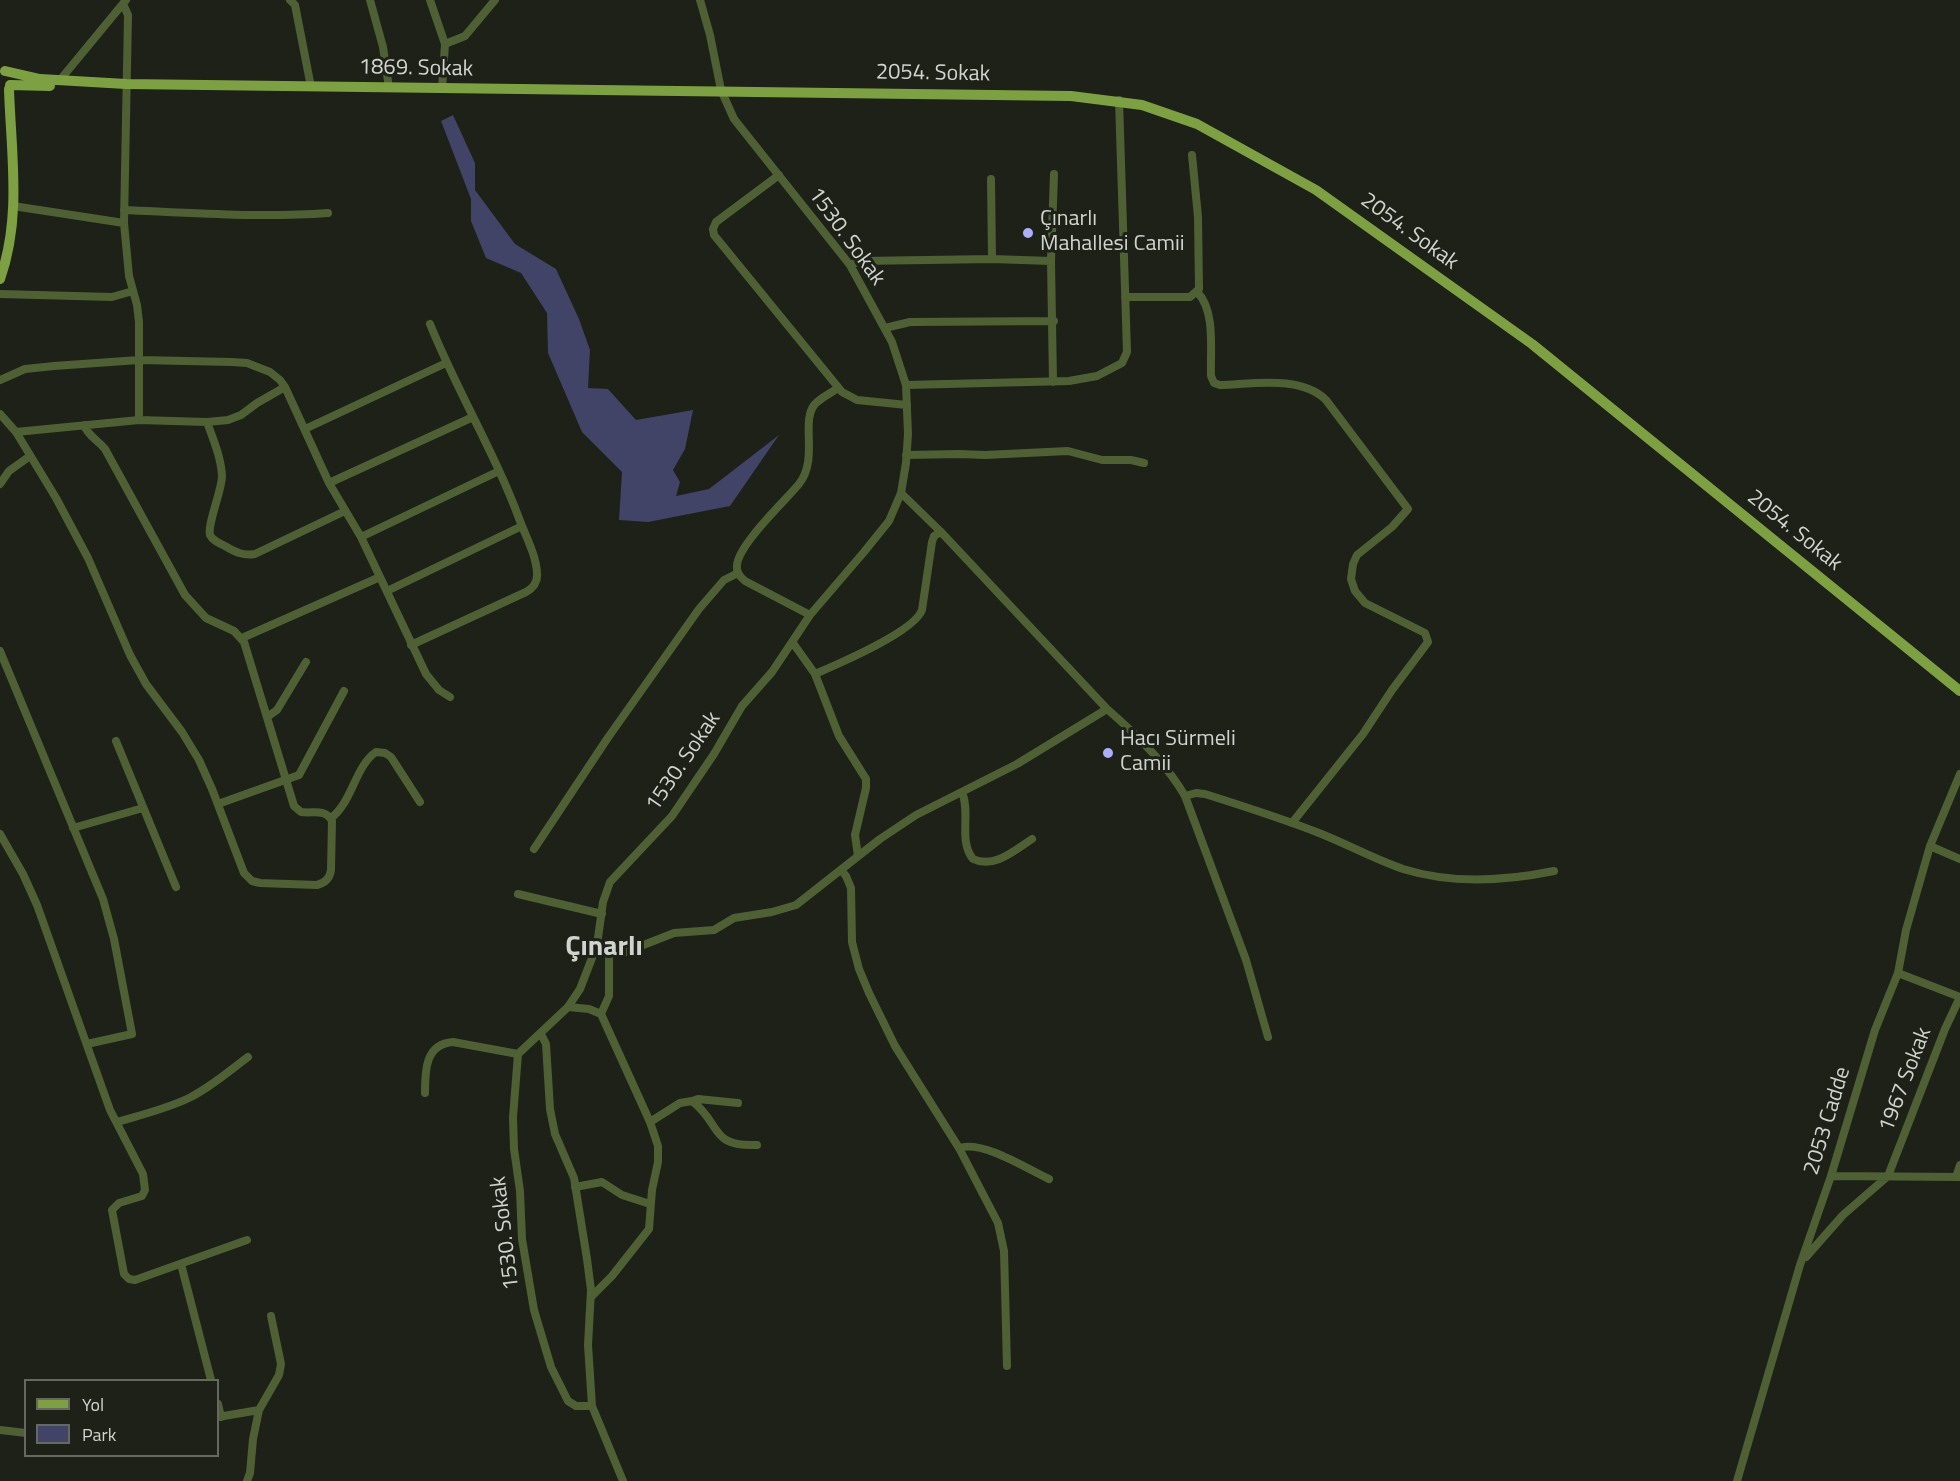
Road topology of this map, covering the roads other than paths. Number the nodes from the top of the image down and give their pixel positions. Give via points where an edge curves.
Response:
1 (290, 0) edge
2 (370, 0) edge
3 (430, 0) edge
4 (495, 0) edge
5 (700, 0) edge
6 (125, 2) edge
7 (446, 44) junction
8 (2, 68) edge
9 (60, 80) junction
10 (110, 84) junction
11 (126, 84) junction
12 (33, 86) junction
13 (311, 87) junction
14 (389, 88) junction
15 (442, 88) junction
16 (6, 90) edge
17 (721, 90) junction
18 (1119, 100) junction
19 (10, 112) junction
20 (1192, 155) dead end
21 (1054, 174) dead end
22 (779, 175) junction
23 (991, 179) dead end
24 (14, 206) junction
25 (124, 210) junction
26 (328, 213) dead end
27 (124, 223) junction
28 (992, 259) junction
29 (1051, 261) junction
30 (849, 265) junction
31 (0, 279) edge
32 (133, 291) junction
33 (1197, 292) junction
34 (0, 294) edge
35 (1125, 297) junction
36 (1054, 321) junction
37 (430, 324) dead end
38 (885, 328) junction
39 (139, 360) junction
40 (446, 363) junction
41 (0, 380) edge
42 (1053, 382) junction
43 (906, 384) junction
44 (285, 387) junction
45 (838, 388) junction
46 (907, 405) junction
47 (0, 414) edge
48 (473, 417) junction
49 (139, 420) junction
50 (207, 422) junction
51 (84, 425) junction
52 (304, 429) junction
53 (16, 432) junction
54 (906, 455) junction
55 (30, 456) junction
56 (1144, 463) dead end
57 (499, 471) junction
58 (329, 483) junction
59 (0, 484) edge
60 (901, 493) junction
61 (345, 511) junction
62 (522, 526) junction
63 (941, 532) junction
64 (361, 537) junction
65 (738, 573) junction
66 (380, 577) junction
67 (387, 591) junction
68 (810, 615) junction
69 (242, 638) junction
70 (793, 643) junction
71 (411, 645) junction
72 (0, 651) edge
73 (306, 662) dead end
74 (815, 674) junction
75 (344, 691) dead end
76 (1960, 692) edge
77 (450, 697) dead end
78 (1107, 709) junction
79 (267, 717) junction
80 (116, 741) dead end
81 (1960, 774) edge
82 (286, 780) junction
83 (962, 792) junction
84 (1185, 796) junction
85 (420, 802) dead end
86 (218, 804) junction
87 (143, 808) junction
88 (331, 818) junction
89 (1292, 823) junction
90 (73, 828) junction
91 (0, 834) edge
92 (1032, 839) dead end
93 (1930, 846) junction
94 (3, 849) edge
95 (534, 849) dead end
96 (858, 856) junction
97 (1960, 859) edge
98 (841, 870) junction
99 (1554, 871) dead end
100 (176, 887) dead end
101 (518, 894) dead end
102 (602, 914) junction
103 (594, 953) junction
104 (609, 953) junction
105 (1898, 973) junction
106 (1960, 997) edge
107 (568, 1007) junction
108 (601, 1014) junction
109 (541, 1034) junction
110 (1268, 1037) dead end
111 (87, 1044) junction
112 (518, 1054) junction
113 (248, 1057) dead end
114 (425, 1093) dead end
115 (692, 1101) junction
116 (738, 1103) dead end
117 (117, 1122) junction
118 (650, 1122) junction
119 (757, 1145) dead end
120 (959, 1148) junction
121 (1960, 1165) edge
122 (1831, 1176) junction
123 (1888, 1176) junction
124 (1958, 1177) edge
125 (1049, 1179) dead end
126 (575, 1187) junction
127 (650, 1204) junction
128 (247, 1240) dead end
129 (181, 1264) junction
130 (1800, 1264) junction
131 (591, 1297) junction
132 (271, 1316) dead end
133 (1007, 1366) dead end
134 (211, 1379) edge
135 (592, 1406) junction
136 (259, 1410) junction
137 (219, 1417) edge
138 (0, 1430) edge
139 (24, 1433) edge
140 (247, 1481) edge
141 (622, 1481) edge
142 (1737, 1481) edge

1 - 13 street via 295,5
2 - 14 street
3 - 7 street
4 - 7 street via 465,36
5 - 17 street, 1530. Sokak
6 - 9 street
6 - 11 street
7 - 15 street
8 - 9 main road, 1869. Sokak via 28,77
8 - 16 main road via 10,77
9 - 10 main road, 1869. Sokak
10 - 11 main road, 1869. Sokak
10 - 12 main road, 1869. Sokak
11 - 13 main road, 1869. Sokak
11 - 25 street
12 - 16 main road, 1869. Sokak
12 - 19 main road via 16,96
13 - 14 main road, 1869. Sokak
14 - 15 main road, 1869. Sokak
15 - 17 main road, 1869. Sokak
16 - 19 main road
17 - 18 main road, 2054. Sokak
17 - 22 street, 1530. Sokak via 734,119
18 - 35 street
18 - 76 main road, 2054. Sokak via 1197,124 1316,190 1370,227 1532,344
19 - 24 main road
20 - 33 street via 1200,282
21 - 29 street
22 - 30 street, 1530. Sokak
22 - 45 street via 716,222 714,235
23 - 28 street
24 - 27 street
24 - 31 main road via 9,253
25 - 26 street via 241,215
25 - 27 street
27 - 32 street
28 - 29 street
28 - 30 street via 860,261
29 - 36 street
30 - 38 street, 1530. Sokak
32 - 34 street via 112,297
32 - 39 street
33 - 35 street via 1186,297
33 - 89 street via 1209,312 1210,376 1214,382 1296,384 1315,390 1408,509 1357,555 1352,579 1355,591 1365,603 1425,633 1428,642 1363,734
35 - 42 street via 1127,352 1122,363 1088,378
36 - 38 street via 910,322
36 - 42 street
37 - 40 street
38 - 43 street, 1530. Sokak
39 - 41 street via 25,369
39 - 44 street via 247,363 270,372
39 - 49 street
40 - 48 street
40 - 52 street
42 - 43 street
43 - 46 street, 1530. Sokak
44 - 50 street via 241,415
44 - 52 street
45 - 46 street via 857,400
45 - 65 street via 814,405 805,474 742,552
46 - 54 street, 1530. Sokak
47 - 53 street
48 - 57 street
48 - 58 street
49 - 50 street
49 - 51 street
50 - 61 street via 222,474 209,529 216,542 240,554 255,555
51 - 53 street
51 - 69 street via 110,459 185,595 206,618
52 - 58 street
53 - 55 street
54 - 56 street via 1068,452 1102,460
54 - 60 street, 1530. Sokak
55 - 59 street via 9,471
55 - 86 street via 88,558 135,665 199,760
57 - 62 street
57 - 64 street
58 - 61 street
60 - 63 street
60 - 68 street, 1530. Sokak via 889,521
61 - 64 street
62 - 67 street
62 - 71 street via 537,573 532,587
63 - 74 street via 932,542 922,610 917,620 864,652
63 - 78 street
64 - 66 street
65 - 68 street via 745,581
65 - 95 street via 724,580 699,609
66 - 67 street
66 - 69 street
67 - 71 street
68 - 70 street, 1530. Sokak
69 - 79 street
70 - 74 street
70 - 102 street, 1530. Sokak via 742,706 672,816 610,882
71 - 77 street via 432,682
72 - 90 street
73 - 79 street via 277,710
74 - 96 street via 839,736 866,779 855,835
75 - 82 street via 301,772
78 - 83 street via 1017,764
78 - 84 street via 1159,760
79 - 82 street
80 - 87 street
81 - 93 street, 2053 Cadde
82 - 86 street
82 - 88 street via 298,811 324,813
83 - 92 street via 966,845 973,859 991,862
83 - 96 street via 916,815
84 - 89 street via 1205,794
84 - 110 street via 1246,960
85 - 88 street via 391,757 376,752 339,812
86 - 88 street via 244,873 260,883 317,885 327,880 331,870
87 - 90 street
87 - 100 street
89 - 99 street via 1393,865 1428,875 1500,879
90 - 111 street via 111,926 132,1034
91 - 94 street
93 - 97 street
93 - 105 street, 2053 Cadde
94 - 111 street via 23,874 37,905
96 - 98 street
98 - 104 street via 796,905 734,918 714,930 674,933 623,954
98 - 120 street via 851,888 852,942 869,993 895,1046
101 - 102 street
102 - 103 street, 1530. Sokak
103 - 104 street
103 - 107 street, 1530. Sokak via 580,989
104 - 108 street via 609,996
105 - 106 street
105 - 122 street, 2053 Cadde via 1875,1030
106 - 123 street, 1967 Sokak
107 - 108 street
107 - 109 street, 1530. Sokak
108 - 118 street
109 - 112 street, 1530. Sokak
109 - 126 street via 546,1044 555,1134
111 - 117 street
112 - 114 street via 453,1042 442,1044 433,1050 427,1063
112 - 135 street, 1530. Sokak via 514,1149 522,1239 534,1310 551,1366 568,1401 576,1406
113 - 117 street via 189,1098
115 - 116 street
115 - 118 street via 680,1103
115 - 119 street via 730,1144
117 - 129 street via 143,1174 145,1187 139,1198 119,1203 112,1210 124,1274 135,1280
118 - 127 street via 658,1146
120 - 125 street via 983,1149
120 - 133 street via 1001,1232
121 - 124 street
122 - 123 street
122 - 130 street, 2053 Cadde
123 - 124 street
123 - 130 street via 1816,1242
126 - 127 street via 602,1182 622,1195
126 - 131 street
127 - 131 street via 649,1229
128 - 129 street
129 - 134 street
130 - 142 street, 2053 Cadde
131 - 135 street via 588,1345
132 - 136 street via 281,1364
135 - 141 street
136 - 137 street
136 - 140 street
138 - 139 street

